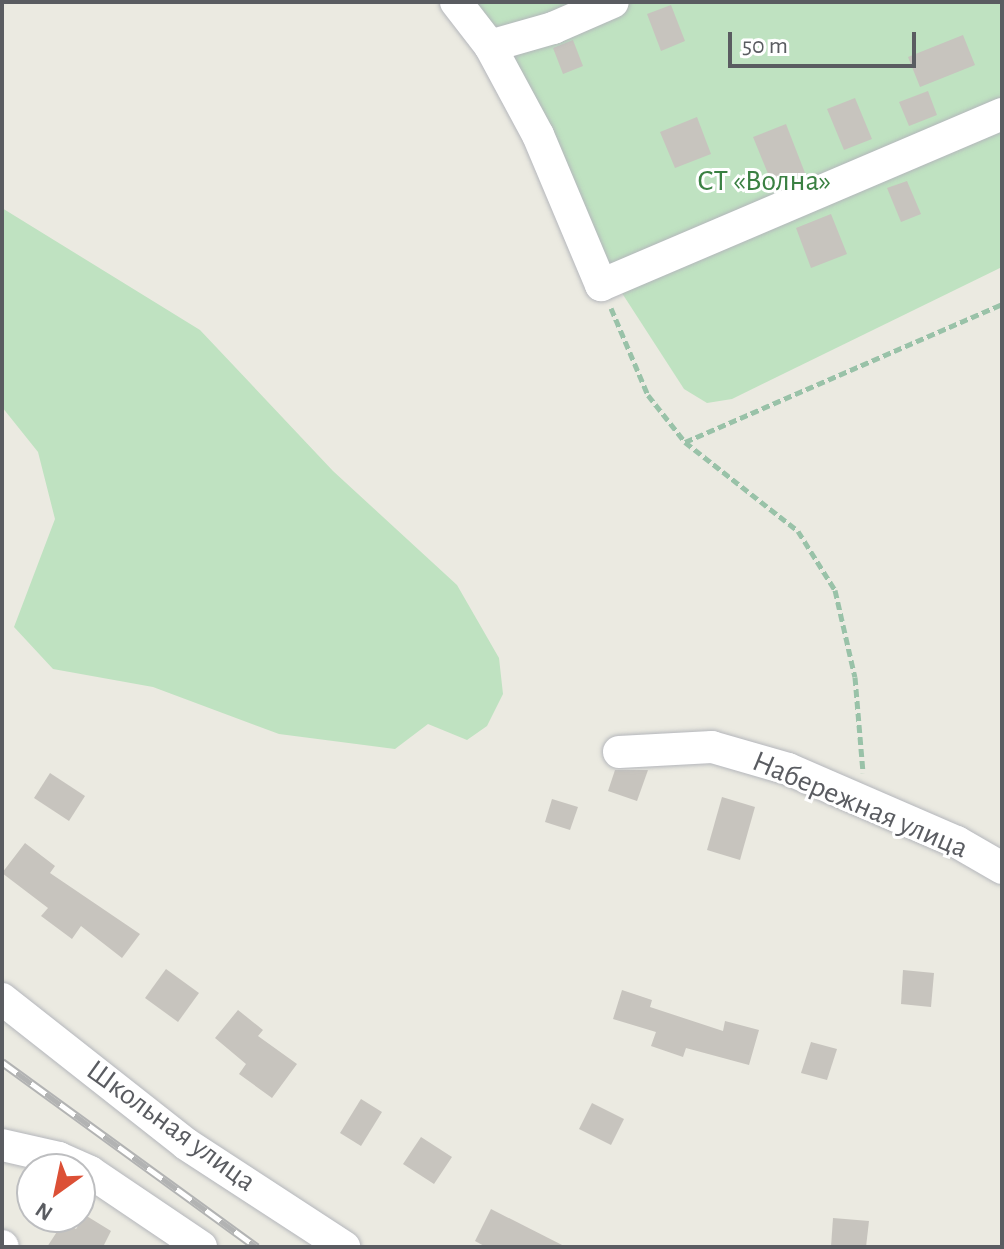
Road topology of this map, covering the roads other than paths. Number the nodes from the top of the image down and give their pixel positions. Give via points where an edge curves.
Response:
1 (456, 2) edge
2 (613, 2) edge
3 (490, 46) junction
4 (1002, 114) edge
5 (619, 752) dead end
6 (1002, 868) edge
7 (2, 999) edge
8 (2, 1145) edge
9 (201, 1247) edge
10 (344, 1247) edge

1 - 3 street
2 - 3 street via 553,28
3 - 4 street via 538,135 601,285
5 - 6 street, Набережная улица via 712,747 788,769 957,842
7 - 10 street, Школьная улица via 186,1144
8 - 9 street via 59,1158 90,1172

